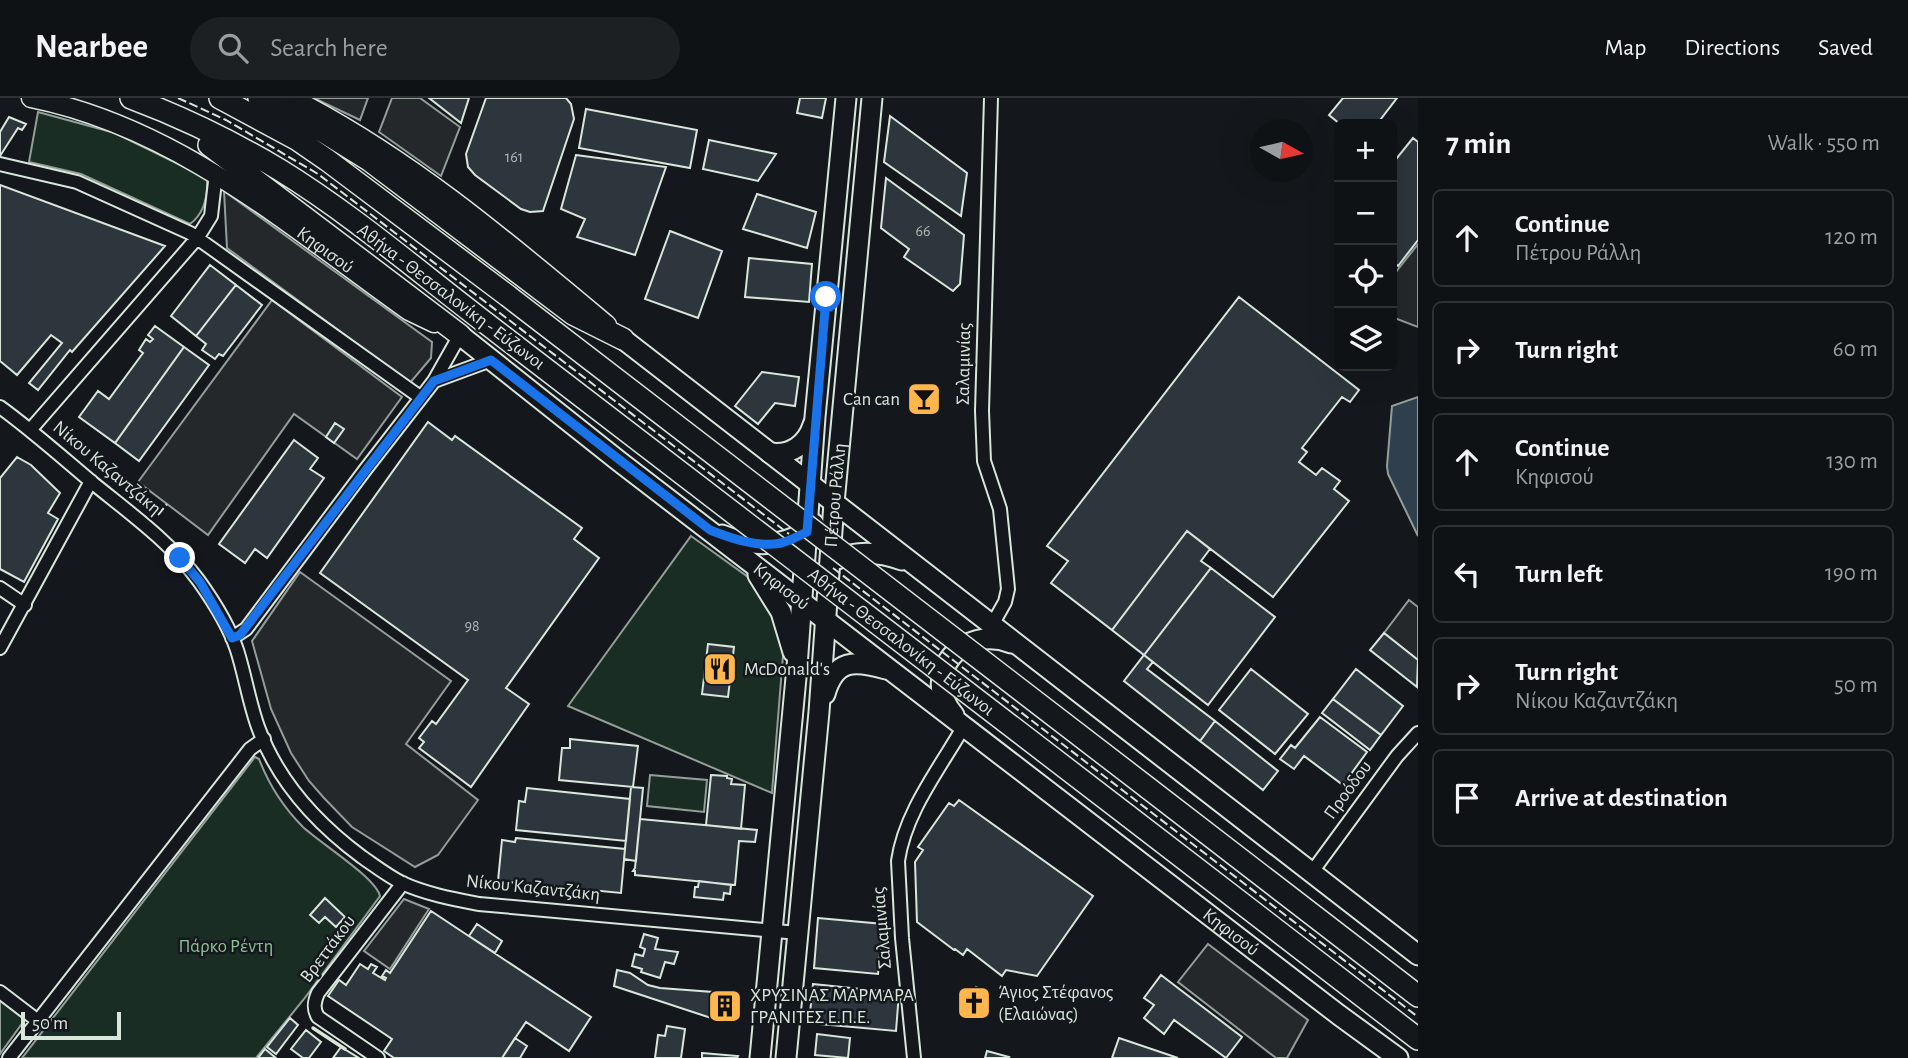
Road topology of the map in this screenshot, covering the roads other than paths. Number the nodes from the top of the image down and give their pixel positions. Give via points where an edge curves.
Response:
1 (31, 98) edge
2 (131, 98) edge
3 (220, 98) edge
4 (259, 98) edge
5 (292, 98) edge
6 (846, 98) edge
7 (872, 98) edge
8 (991, 98) edge
9 (155, 107) junction
10 (0, 164) edge
11 (216, 173) junction
12 (198, 237) junction
13 (460, 335) junction
14 (623, 339) junction
15 (491, 360) junction
16 (434, 381) junction
17 (420, 397) junction
18 (0, 407) edge
19 (815, 417) junction
20 (31, 429) junction
21 (770, 453) junction
22 (91, 481) junction
23 (810, 484) junction
24 (834, 503) junction
25 (693, 518) junction
26 (807, 532) junction
27 (745, 557) junction
28 (830, 561) junction
29 (914, 564) junction
30 (0, 588) edge
31 (801, 601) junction
32 (25, 605) junction
33 (826, 620) junction
34 (992, 625) junction
35 (232, 638) junction
36 (1019, 646) junction
37 (0, 648) edge
38 (797, 667) junction
39 (900, 677) junction
40 (819, 712) junction
41 (964, 726) junction
42 (1418, 733) edge
43 (264, 739) junction
44 (1312, 873) junction
45 (403, 883) junction
46 (772, 931) junction
47 (798, 933) junction
48 (1418, 954) edge
49 (0, 992) edge
50 (1418, 996) edge
51 (38, 1021) junction
52 (1418, 1039) edge
53 (9, 1058) edge
54 (378, 1058) edge
55 (760, 1058) edge
56 (786, 1058) edge
57 (914, 1058) edge
58 (1398, 1058) edge

1 - 11 street, Κηφισού via 129,128
2 - 9 highway, Αθήνα - Θεσσαλονίκη - Εύζωνοι
3 - 50 highway, Αθήνα - Θεσσαλονίκη - Εύζωνοι, bridge via 327,160
4 - 14 highway via 369,160 573,314
5 - 14 street via 424,178
6 - 19 main road, Πέτρου Ράλλη
7 - 24 main road, Πέτρου Ράλλη
8 - 34 street, Σαλαμινίας via 984,461 1000,509 1008,589
9 - 13 highway
9 - 52 highway, Αθήνα - Θεσσαλονίκη - Εύζωνοι, bridge via 218,136 307,188
10 - 12 street via 77,182
11 - 12 street via 211,216
11 - 13 street, Κηφισού via 409,311
12 - 17 street
12 - 20 street
13 - 15 main road, Κηφισού
13 - 16 street
14 - 21 main road
15 - 16 street
15 - 25 main road, Κηφισού
16 - 17 street
17 - 35 street via 246,629
18 - 20 street, Νίκου Καζαντζάκη
19 - 21 main road via 800,446
19 - 23 main road, Πέτρου Ράλλη
20 - 22 street, Νίκου Καζαντζάκη
21 - 23 main road
22 - 32 street
22 - 35 street, Νίκου Καζαντζάκη via 180,558
23 - 24 main road
23 - 26 main road, Πέτρου Ράλλη
24 - 26 main road
24 - 28 main road, Πέτρου Ράλλη
24 - 29 main road
25 - 26 main road via 728,538 769,545
25 - 27 main road, Κηφισού
26 - 31 main road, Πέτρου Ράλλη
27 - 31 main road, Κηφισού
27 - 38 main road via 781,612
28 - 29 main road via 869,552
28 - 31 main road via 808,583
28 - 33 main road, Πέτρου Ράλλη
29 - 34 main road
30 - 32 street
31 - 33 main road, Κηφισού
31 - 38 main road, Πέτρου Ράλλη
32 - 37 street
33 - 39 main road, Κηφισού
33 - 40 main road, Πέτρου Ράλλη
34 - 36 main road
35 - 43 street, Νίκου Καζαντζάκη
36 - 41 main road via 981,638 950,658 943,676 943,695
36 - 44 main road
38 - 46 main road, Πέτρου Ράλλη
39 - 40 main road via 872,665 842,667 829,678
39 - 41 main road, Κηφισού
40 - 47 main road, Πέτρου Ράλλη
41 - 57 street, Σαλαμινίας via 912,818 898,861
41 - 58 main road, Κηφισού
42 - 44 street, Προόδου
43 - 45 street, Νίκου Καζαντζάκη via 295,795 322,825
43 - 51 street via 250,749
44 - 48 main road
45 - 46 street, Νίκου Καζαντζάκη via 479,904
45 - 54 street, Βρεττάκου via 314,1000 318,1017
46 - 47 street, Νίκου Καζαντζάκη
46 - 55 main road, Πέτρου Ράλλη
47 - 56 main road, Πέτρου Ράλλη
49 - 51 street
51 - 53 street

